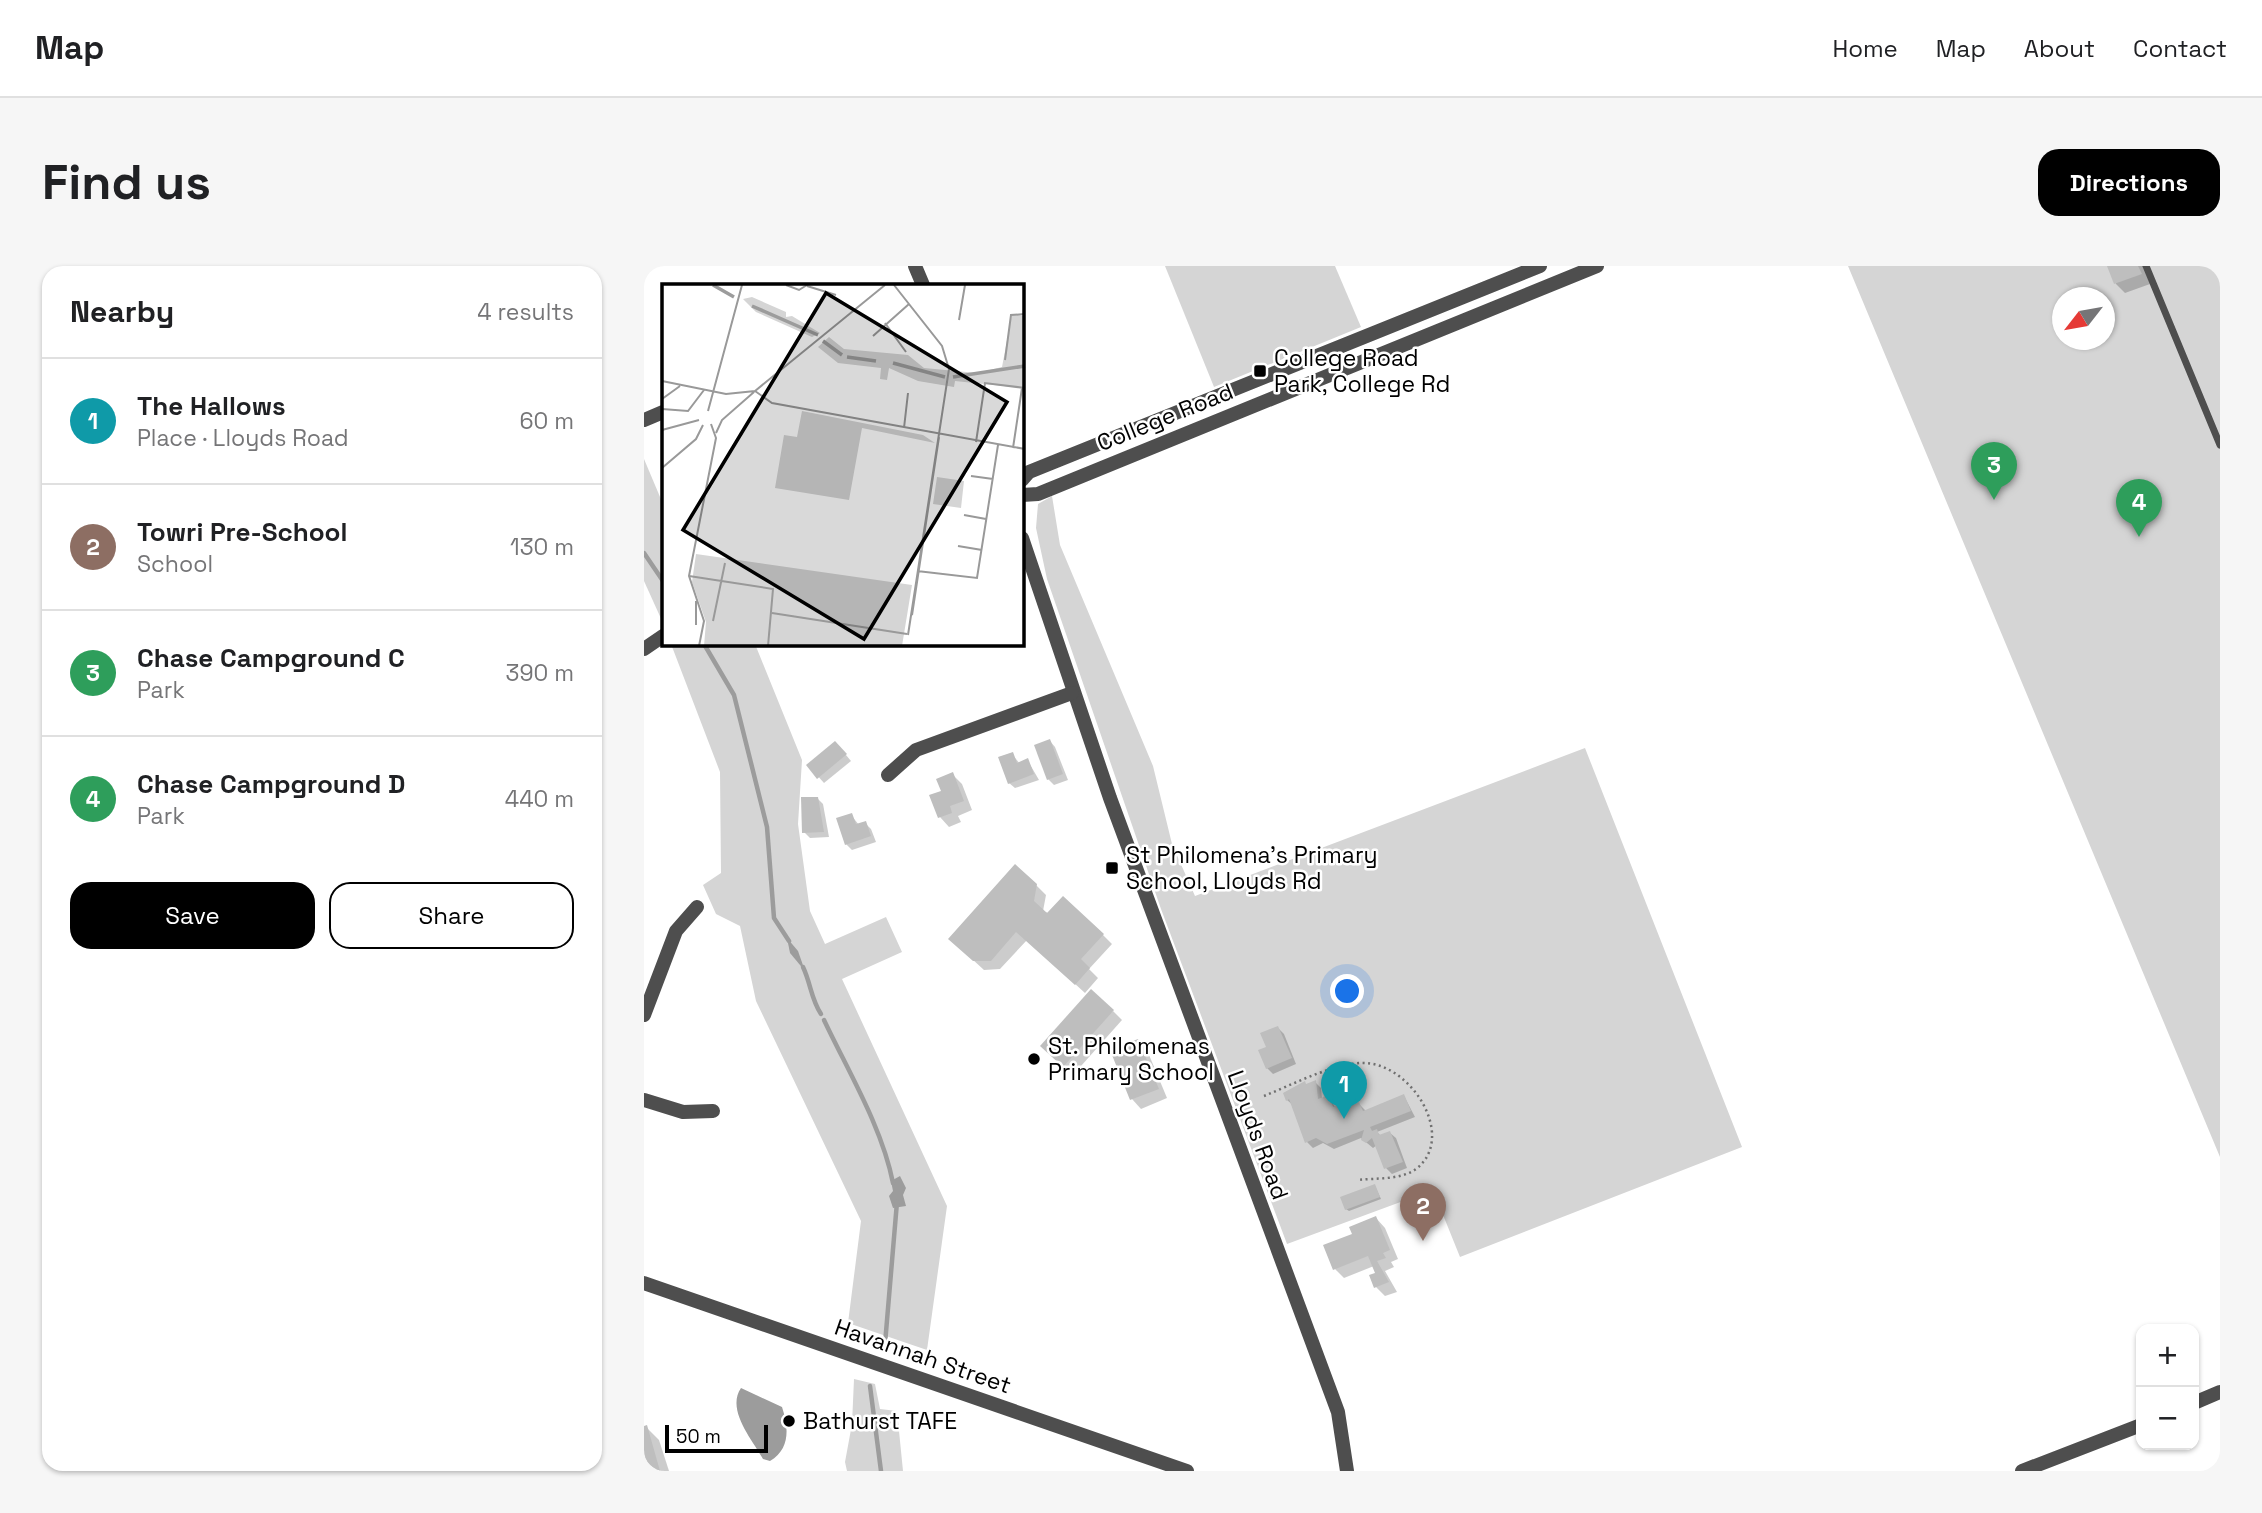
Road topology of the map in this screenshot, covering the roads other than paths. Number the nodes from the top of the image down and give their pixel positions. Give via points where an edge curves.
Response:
1 (915, 266) edge
2 (1540, 266) edge
3 (1598, 266) edge
4 (2146, 266) edge
5 (923, 284) edge
6 (662, 412) edge
7 (644, 420) edge
8 (2220, 445) edge
9 (1024, 478) edge
10 (1024, 495) edge
11 (1024, 544) edge
12 (662, 637) edge
13 (644, 649) edge
14 (1072, 693) junction
15 (888, 775) dead end
16 (697, 906) dead end
17 (644, 1015) edge
18 (644, 1100) edge
19 (713, 1111) dead end
20 (644, 1283) edge
21 (2220, 1392) edge
22 (2199, 1401) edge
23 (2136, 1427) edge
24 (1187, 1471) edge
25 (1347, 1471) edge
26 (2022, 1471) edge

1 - 5 street
2 - 9 street, College Road
3 - 10 street, College Road via 1038,494
4 - 8 lane
6 - 7 street
11 - 14 street, Lloyds Road
12 - 13 street
14 - 15 street via 916,750
14 - 25 street, Lloyds Road via 1338,1412
16 - 17 street via 676,931
18 - 19 street via 684,1112
20 - 24 street, Havannah Street
21 - 22 street
23 - 26 street

